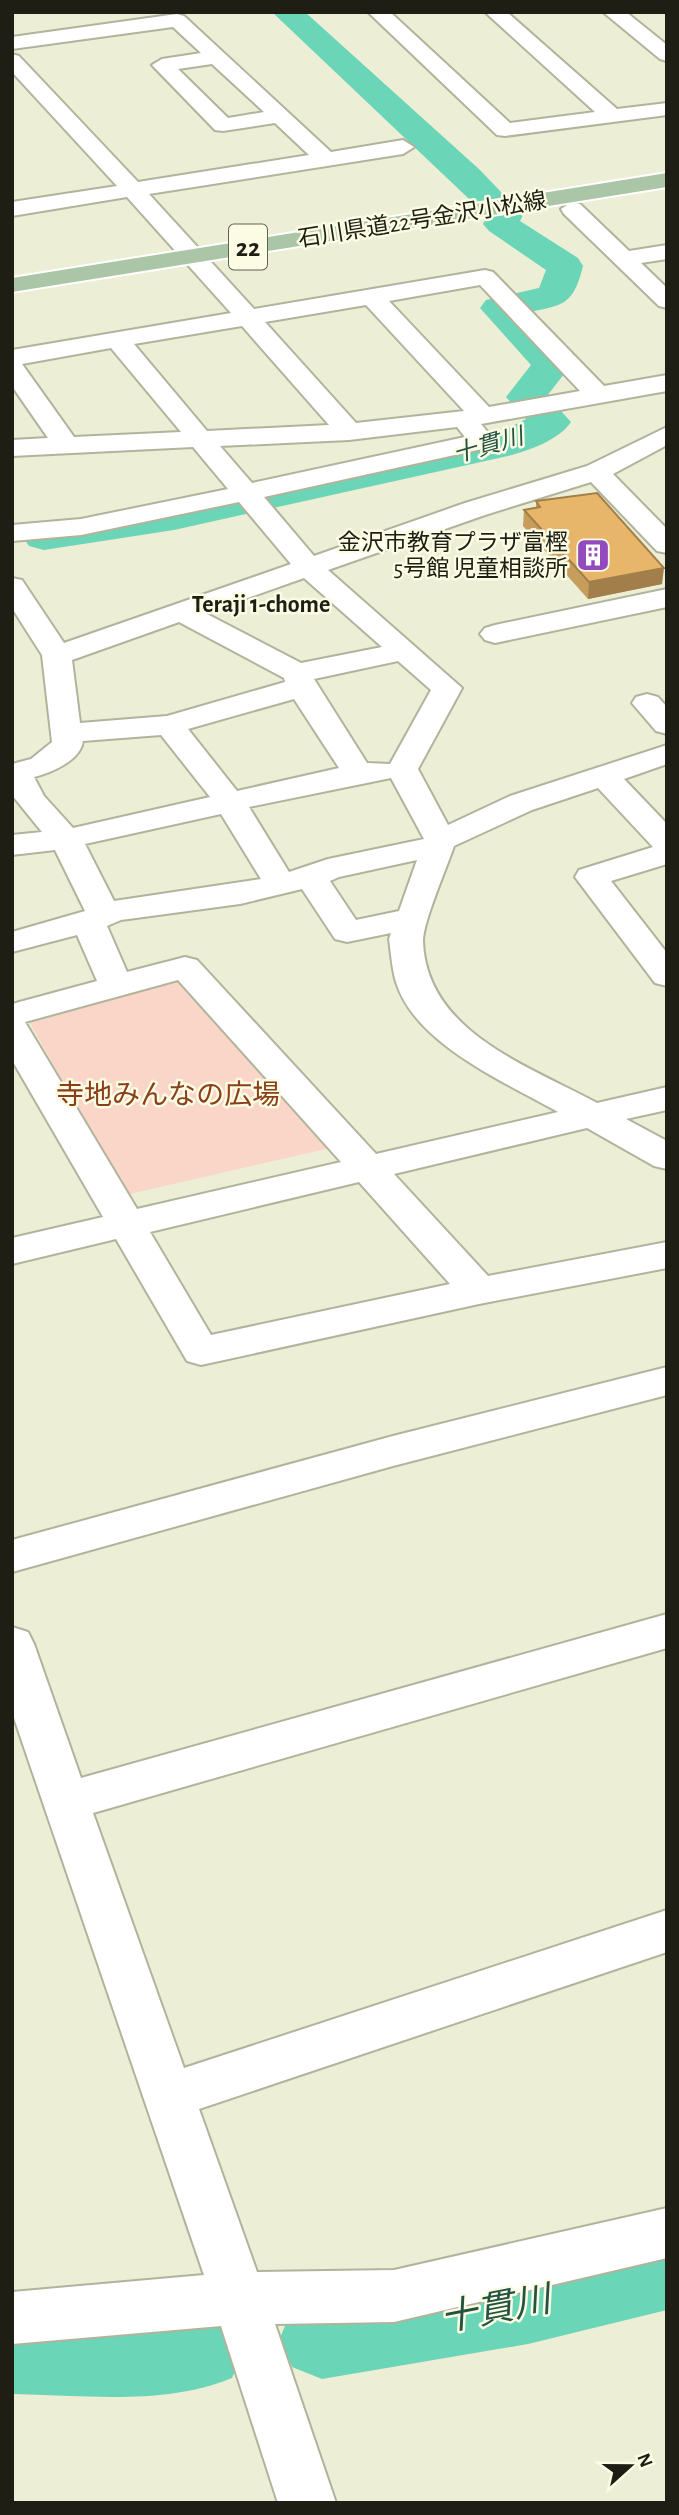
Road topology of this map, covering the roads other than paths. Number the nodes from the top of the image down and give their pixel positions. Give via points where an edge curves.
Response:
1 (378, 12) edge
2 (495, 12) edge
3 (613, 12) edge
4 (78, 13) edge
5 (96, 31) junction
6 (12, 43) edge
7 (667, 55) edge
8 (218, 57) junction
9 (12, 60) edge
10 (667, 109) edge
11 (281, 116) junction
12 (612, 116) junction
13 (403, 147) dead end
14 (326, 159) junction
15 (667, 168) edge
16 (667, 180) edge
17 (132, 190) junction
18 (491, 202) junction
19 (12, 209) edge
20 (572, 209) dead end
21 (188, 250) junction
22 (667, 252) edge
23 (625, 259) junction
24 (12, 272) edge
25 (12, 285) edge
26 (371, 296) junction
27 (667, 301) edge
28 (248, 317) junction
29 (117, 340) junction
30 (12, 358) edge
31 (12, 368) edge
32 (667, 383) edge
33 (598, 395) junction
34 (473, 417) junction
35 (344, 432) junction
36 (667, 435) edge
37 (201, 440) junction
38 (66, 445) junction
39 (12, 448) edge
40 (370, 467) junction
41 (596, 472) junction
42 (250, 498) junction
43 (12, 533) edge
44 (667, 545) edge
45 (309, 568) junction
46 (12, 586) edge
47 (667, 598) edge
48 (180, 611) junction
49 (495, 634) dead end
50 (401, 649) junction
51 (57, 655) junction
52 (300, 680) junction
53 (169, 725) junction
54 (66, 733) junction
55 (667, 754) edge
56 (402, 769) junction
57 (14, 773) edge
58 (358, 773) junction
59 (604, 776) junction
60 (229, 801) junction
61 (66, 839) junction
62 (439, 843) junction
63 (667, 843) edge
64 (12, 845) edge
65 (667, 853) edge
66 (295, 881) junction
67 (414, 918) junction
68 (96, 919) junction
69 (12, 942) edge
70 (666, 973) edge
71 (116, 986) junction
72 (12, 1014) edge
73 (12, 1029) edge
74 (667, 1098) edge
75 (593, 1115) junction
76 (667, 1157) edge
77 (365, 1168) junction
78 (124, 1224) junction
79 (12, 1251) edge
80 (667, 1255) edge
81 (479, 1291) junction
82 (667, 1381) edge
83 (12, 1556) edge
84 (667, 1631) edge
85 (12, 1644) edge
86 (27, 1733) edge
87 (64, 1802) junction
88 (667, 1931) edge
89 (170, 2096) junction
90 (667, 2233) edge
91 (241, 2298) junction
92 (12, 2318) edge
93 (307, 2503) edge

1 - 12 street via 505,130
2 - 12 street
3 - 7 street
4 - 5 street
5 - 6 street
5 - 8 street via 177,20
8 - 11 street
8 - 11 street via 162,65 223,125
9 - 17 street
10 - 12 street
11 - 14 street
13 - 14 street
14 - 17 street
15 - 18 main road, 石川県道22号金沢小松線 / 22
16 - 18 main road, 石川県道22号金沢小松線 / 22
17 - 19 street
17 - 21 street
18 - 21 main road, 石川県道22号金沢小松線 / 22
20 - 23 street
21 - 24 main road, 石川県道22号金沢小松線 / 22
21 - 25 main road, 石川県道22号金沢小松線 / 22
21 - 28 street
22 - 23 street
23 - 27 street
26 - 28 street
26 - 33 street via 485,277
26 - 34 street
28 - 29 street
28 - 35 street
29 - 30 street
29 - 37 street
31 - 38 street
32 - 33 street
33 - 34 street
34 - 35 street
34 - 40 street via 482,440
35 - 37 street
35 - 40 street
36 - 41 street
37 - 38 street
37 - 42 street
38 - 39 street
40 - 42 street
41 - 44 street
41 - 45 street
42 - 43 street via 81,527
42 - 45 street
45 - 48 street
45 - 50 street
46 - 51 street
47 - 49 street
48 - 51 street
48 - 52 street
50 - 52 street
50 - 56 street via 447,688
51 - 54 street
52 - 53 street
52 - 58 street
53 - 54 street
53 - 60 street
54 - 57 street via 68,745 42,766
55 - 59 street
56 - 58 street
56 - 62 street
57 - 61 street
58 - 60 street
59 - 62 street via 521,803
59 - 63 street
60 - 61 street
60 - 66 street
61 - 64 street
61 - 68 street
62 - 66 street
62 - 67 street
65 - 70 street via 592,877
66 - 67 street via 347,932
66 - 68 street via 240,894 114,911
67 - 75 street via 406,939 413,983 424,1003 459,1042
68 - 69 street
68 - 71 street
71 - 72 street
71 - 77 street via 185,967
73 - 78 street
74 - 75 street
75 - 76 street
75 - 77 street
77 - 78 street
77 - 81 street
78 - 79 street
78 - 81 street via 201,1351
80 - 81 street
82 - 83 street
84 - 87 street
85 - 86 street
86 - 87 street
87 - 89 street
88 - 89 street
89 - 91 street
90 - 91 street via 394,2296
91 - 92 street
91 - 93 street

